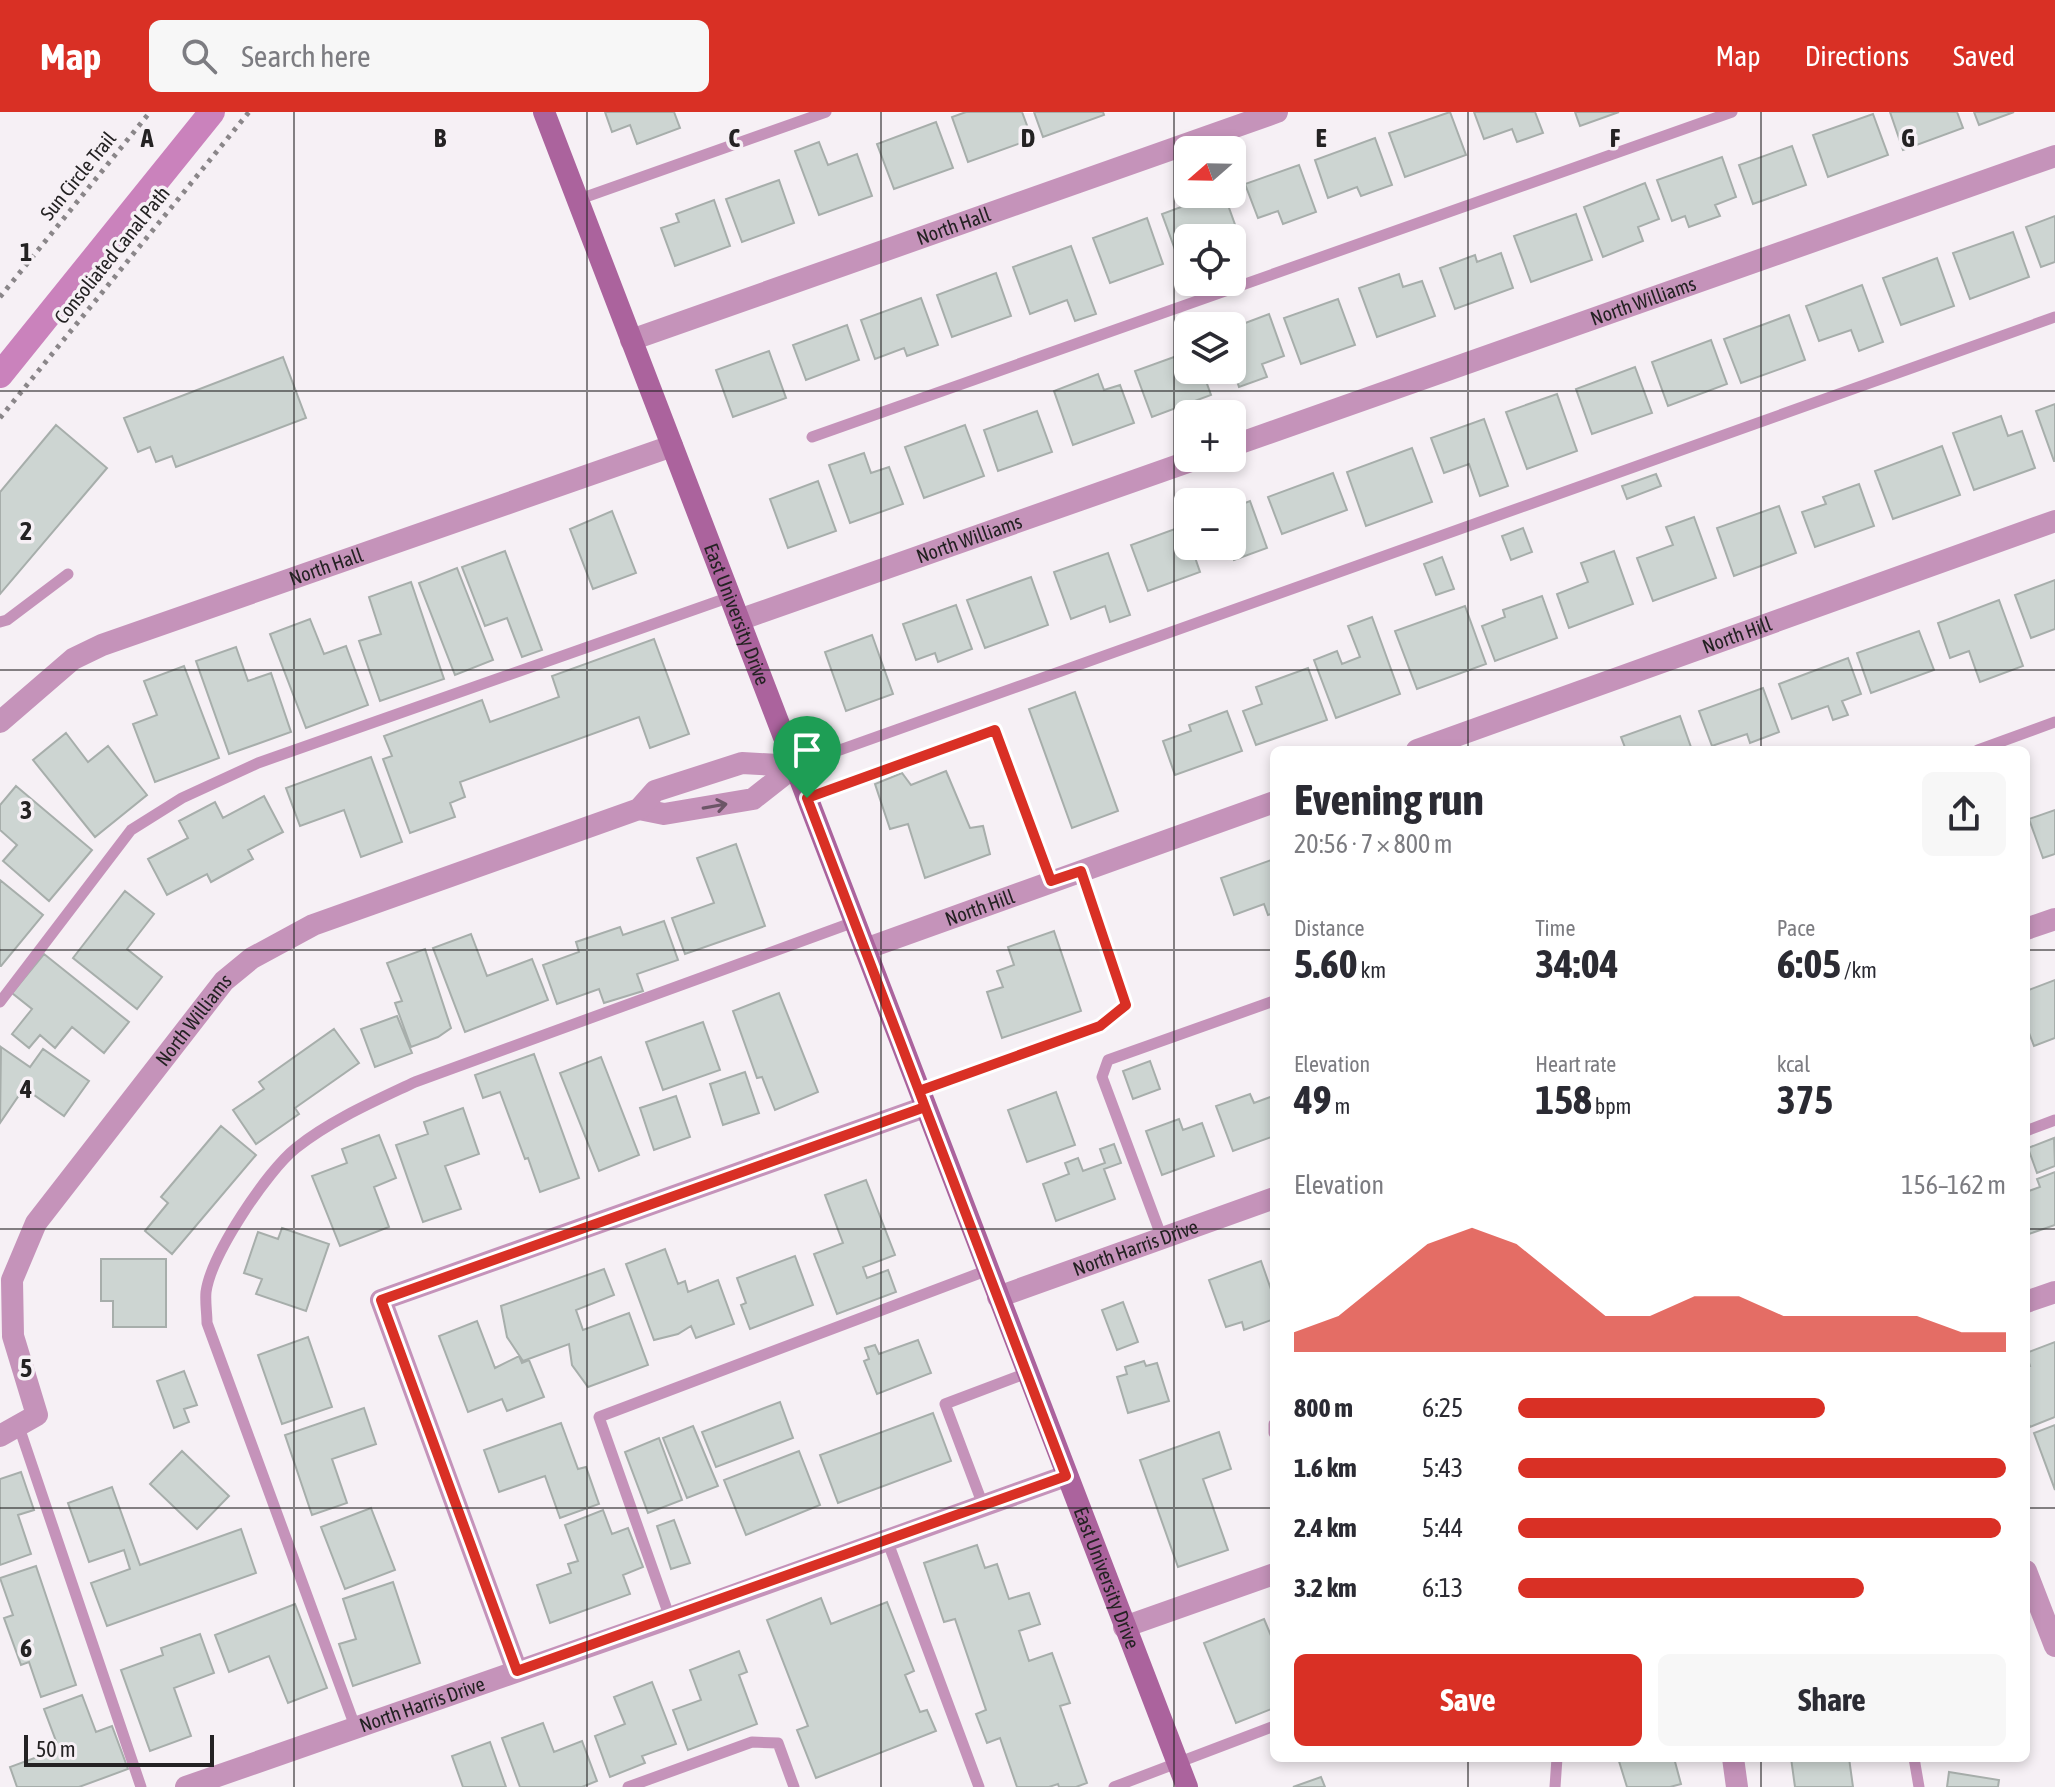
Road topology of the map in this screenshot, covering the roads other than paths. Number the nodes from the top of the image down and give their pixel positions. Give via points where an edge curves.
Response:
1 (544, 112) edge
2 (826, 112) edge
3 (1277, 112) edge
4 (1732, 112) edge
5 (2055, 156) edge
6 (577, 200) junction
7 (2055, 317) edge
8 (631, 340) junction
9 (812, 437) dead end
10 (1246, 441) edge
11 (672, 446) junction
12 (1174, 467) edge
13 (2055, 521) edge
14 (68, 574) dead end
15 (730, 597) junction
16 (739, 620) junction
17 (0, 622) edge
18 (0, 722) edge
19 (2055, 722) edge
20 (1428, 746) edge
21 (1989, 746) edge
22 (795, 766) junction
23 (807, 798) junction
24 (1270, 803) edge
25 (639, 809) junction
26 (1081, 871) junction
27 (1051, 881) junction
28 (2055, 919) edge
29 (854, 922) junction
30 (2030, 928) edge
31 (865, 949) junction
32 (0, 1002) edge
33 (1270, 1002) edge
34 (922, 1099) junction
35 (2055, 1120) edge
36 (2030, 1129) edge
37 (1270, 1199) edge
38 (1162, 1238) junction
39 (988, 1270) junction
40 (2055, 1292) edge
41 (998, 1297) junction
42 (2030, 1301) edge
43 (1027, 1373) junction
44 (10, 1432) edge
45 (1066, 1476) junction
46 (983, 1505) junction
47 (887, 1540) junction
48 (1270, 1575) edge
49 (2030, 1581) edge
50 (670, 1618) junction
51 (1124, 1627) junction
52 (2055, 1646) edge
53 (517, 1671) junction
54 (1270, 1727) edge
55 (356, 1729) junction
56 (1177, 1762) junction
57 (1557, 1762) edge
58 (1734, 1762) edge
59 (1915, 1762) edge
60 (141, 1787) edge
61 (186, 1787) edge
62 (628, 1787) edge
63 (794, 1787) edge
64 (979, 1787) edge
65 (1114, 1787) edge
66 (1187, 1787) edge
67 (1555, 1787) edge
68 (1737, 1787) edge
69 (1919, 1787) edge

1 - 6 main road, East University Drive
2 - 6 lane
3 - 8 street, North Hall
4 - 9 lane
5 - 10 street, North Williams
6 - 8 main road, East University Drive
7 - 22 lane
8 - 11 main road, East University Drive
11 - 15 main road, East University Drive
11 - 18 street, North Hall via 102,645 73,659
12 - 16 street, North Williams
13 - 20 street, North Hill
14 - 17 lane
15 - 16 main road, East University Drive
15 - 32 lane via 258,763 182,798 131,830
16 - 22 main road, East University Drive
19 - 21 lane
22 - 23 main road, East University Drive
22 - 25 street, North Williams via 742,763 655,791
25 -> 22 street, North Williams via 664,814 753,799
23 - 27 lane via 995,730
23 - 29 main road, East University Drive
24 - 26 street, North Hill
25 - 44 street, North Williams via 313,925 252,958 224,981 36,1223 12,1280 13,1336 37,1415
26 - 27 street, North Hill
26 - 34 lane via 1126,1005 1100,1026
27 - 31 street, North Hill
28 - 30 street
29 - 31 main road, East University Drive
29 - 55 lane via 415,1082 295,1148 250,1202 206,1291 207,1323
31 - 34 main road, East University Drive
33 - 38 lane via 1108,1060 1102,1077
34 - 39 main road, East University Drive
34 - 53 street via 381,1300
35 - 36 lane
37 - 38 street, North Harris Drive
38 - 41 street, North Harris Drive
39 - 41 main road, East University Drive
39 - 50 lane via 599,1417
40 - 42 street
41 - 43 main road, East University Drive
43 - 45 main road, East University Drive
43 - 46 lane via 945,1404
44 - 60 lane
45 - 46 street, North Harris Drive
45 - 51 main road, East University Drive
46 - 47 street, North Harris Drive
47 - 50 street, North Harris Drive
47 - 64 lane
48 - 51 street
49 - 52 street
50 - 53 street, North Harris Drive
51 - 56 main road, East University Drive
53 - 55 street, North Harris Drive
54 - 56 lane
55 - 61 street, North Harris Drive
56 - 65 lane
56 - 66 main road, East University Drive
57 - 67 lane
58 - 68 street
59 - 69 lane
62 - 63 lane via 752,1742 778,1743

